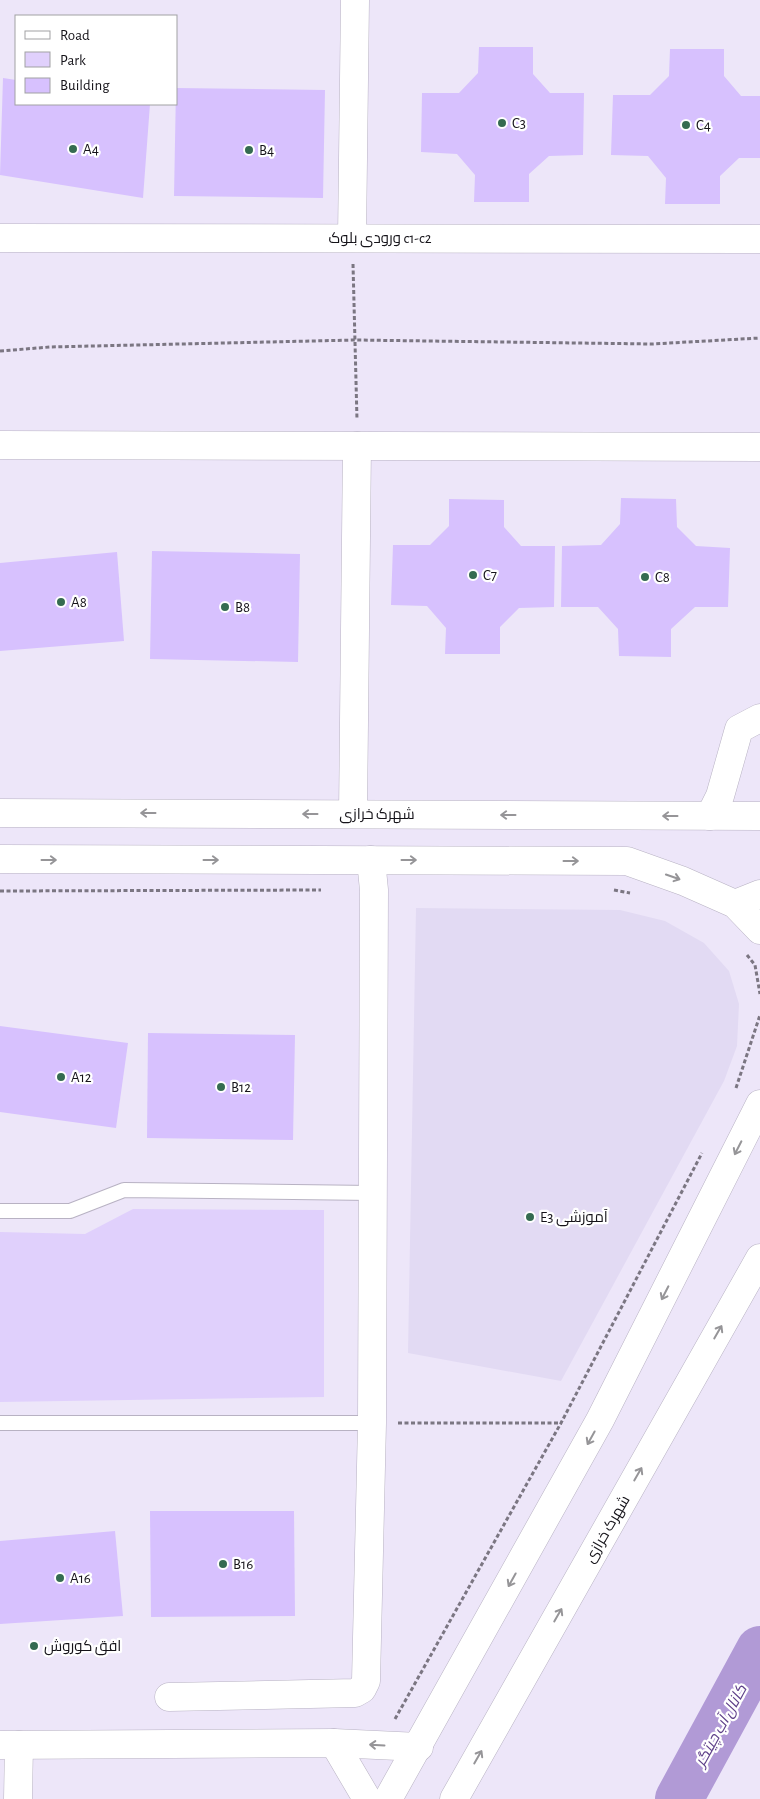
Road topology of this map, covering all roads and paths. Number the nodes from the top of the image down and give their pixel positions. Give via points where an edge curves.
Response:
1 (355, 0) edge
2 (0, 238) edge
3 (352, 238) junction
4 (760, 239) edge
5 (760, 338) edge
6 (355, 340) junction
7 (0, 351) edge
8 (0, 445) edge
9 (357, 446) junction
10 (760, 447) edge
11 (760, 718) edge
12 (0, 813) edge
13 (353, 814) junction
14 (710, 816) junction
15 (758, 818) edge
16 (0, 860) edge
17 (371, 860) junction
18 (760, 894) edge
19 (735, 904) junction
20 (760, 930) edge
21 (760, 1015) edge
22 (734, 1091) dead end
23 (760, 1104) edge
24 (702, 1152) dead end
25 (372, 1193) junction
26 (0, 1211) edge
27 (760, 1258) edge
28 (600, 1420) junction
29 (0, 1423) edge
30 (372, 1423) junction
31 (561, 1423) junction
32 (169, 1697) dead end
33 (334, 1743) junction
34 (9, 1745) edge
35 (380, 1745) junction
36 (419, 1748) junction
37 (18, 1799) edge
38 (367, 1799) edge
39 (388, 1799) edge
40 (454, 1799) edge

1 - 3 street
2 - 3 street, ورودی بلوک c1-c2
3 - 4 street, ورودی بلوک c1-c2
3 - 6 path
5 - 6 path via 652,344
6 - 7 path
6 - 9 path
8 - 9 street
9 - 10 street
9 - 13 street
11 - 14 street via 739,729 720,796
13 -> 12 street, شهرک خرازی
14 -> 13 street, شهرک خرازی
14 - 15 street, شهرک خرازی
16 -> 17 street
17 -> 19 street via 627,861
17 - 25 street via 374,890
18 - 19 street
19 - 20 street
21 - 22 path
23 -> 28 street
24 - 31 path
25 - 26 lane via 124,1190 70,1211
25 - 30 street
40 -> 27 street, شهرک خرازی
28 - 31 path
28 -> 36 street
29 - 30 lane
30 - 31 path
30 - 32 street via 366,1681 362,1689 355,1693
31 - 35 path
33 - 34 street
35 -> 33 street
33 - 38 street
34 - 37 street
35 - 36 street
36 - 39 street

